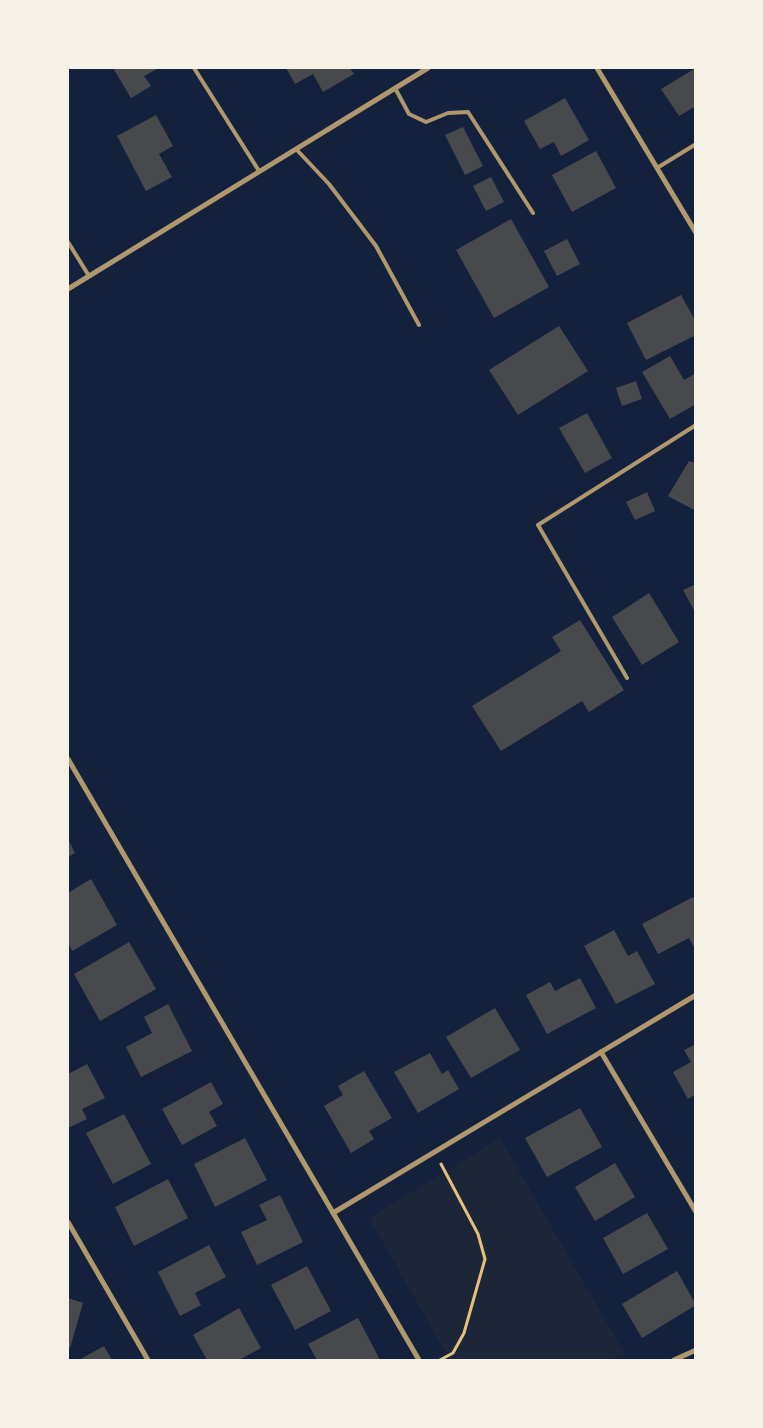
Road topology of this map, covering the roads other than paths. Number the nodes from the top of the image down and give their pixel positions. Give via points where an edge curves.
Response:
1 (194, 68) edge
2 (428, 68) edge
3 (597, 68) edge
4 (395, 88) junction
5 (696, 144) edge
6 (296, 149) junction
7 (657, 168) junction
8 (259, 171) junction
9 (533, 213) dead end
10 (696, 233) edge
11 (68, 242) edge
12 (89, 276) junction
13 (68, 289) edge
14 (419, 325) dead end
15 (696, 425) edge
16 (627, 678) dead end
17 (68, 759) edge
18 (696, 995) edge
19 (601, 1052) junction
20 (696, 1212) edge
21 (333, 1213) junction
22 (68, 1222) edge
23 (696, 1350) edge
24 (148, 1360) edge
25 (419, 1360) edge
26 (674, 1360) edge

1 - 8 lane
2 - 4 street
3 - 7 street
4 - 6 street
4 - 9 lane via 409,114 426,122 448,114 468,112
5 - 7 lane
6 - 8 street
6 - 14 lane via 329,184 376,246
7 - 10 street
8 - 12 street
11 - 12 lane
12 - 13 street
15 - 16 lane via 538,525
17 - 21 street
18 - 19 street
19 - 20 street
19 - 21 street
21 - 25 street
22 - 24 street
23 - 26 street

